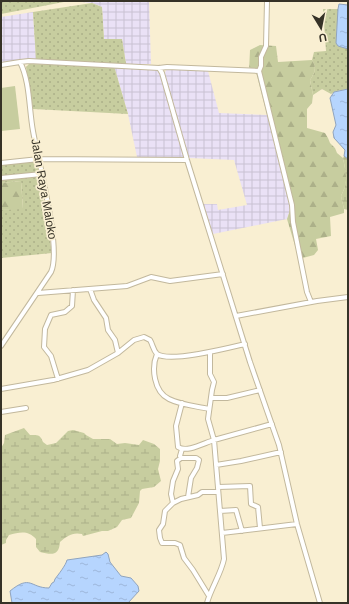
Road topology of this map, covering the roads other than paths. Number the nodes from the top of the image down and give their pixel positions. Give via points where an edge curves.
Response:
1 (267, 1) edge
2 (20, 62) junction
3 (1, 65) edge
4 (159, 68) junction
5 (259, 71) junction
6 (39, 159) junction
7 (187, 160) junction
8 (1, 163) edge
9 (42, 174) junction
10 (1, 178) edge
11 (223, 274) junction
12 (90, 289) junction
13 (73, 290) junction
14 (38, 293) junction
15 (348, 297) edge
16 (311, 302) junction
17 (236, 316) junction
18 (245, 344) junction
19 (1, 346) edge
20 (210, 352) junction
21 (118, 353) junction
22 (157, 354) junction
23 (58, 378) junction
24 (1, 389) edge
25 (260, 390) junction
26 (211, 398) junction
27 (182, 403) junction
28 (26, 408) dead end
29 (209, 409) junction
30 (1, 412) edge
31 (272, 424) junction
32 (214, 440) junction
33 (182, 449) junction
34 (281, 452) junction
35 (181, 458) junction
36 (216, 465) junction
37 (218, 490) junction
38 (188, 497) junction
39 (172, 503) junction
40 (220, 511) junction
41 (297, 524) junction
42 (260, 528) junction
43 (242, 531) junction
44 (222, 533) junction
45 (209, 596) junction
46 (207, 603) edge
47 (320, 603) edge

1 - 5 street via 266,46
2 - 3 street
2 - 4 street
2 - 6 street, Jalan Raya Maloko via 24,72
4 - 5 street
4 - 7 street
5 - 16 street via 292,205 293,222
6 - 7 street
6 - 8 street
6 - 9 street, Jalan Raya Maloko
7 - 11 street
9 - 10 street
9 - 14 street, Jalan Raya Maloko via 52,230 53,263 51,272
11 - 12 street via 170,281 151,278 127,286
11 - 17 street
12 - 13 street
12 - 21 street via 106,318
13 - 14 street
13 - 23 street via 72,306 65,312 51,315 45,329 44,348 50,356
14 - 19 street, Jalan Raya Maloko
15 - 16 street
16 - 17 street
17 - 18 street
18 - 20 street
18 - 25 street
20 - 22 street via 170,358
20 - 26 street via 210,373 214,382
21 - 22 street via 134,340 144,337 150,340
21 - 23 street via 88,370
22 - 27 street via 154,365 157,384 165,397
23 - 24 street
25 - 26 street via 227,398
25 - 31 street
26 - 29 street
27 - 29 street
27 - 33 street via 176,426 178,447
28 - 30 street
29 - 32 street via 208,422
31 - 32 street
31 - 34 street
32 - 33 street
32 - 36 street
33 - 35 street
34 - 36 street
34 - 41 street
35 - 38 street via 199,460 191,478
35 - 39 street via 177,461 178,470 172,483
36 - 37 street
37 - 38 street
37 - 40 street
37 - 42 street via 250,486 251,504 258,507
38 - 39 street
39 - 45 street via 165,511 163,524 159,529 160,541 180,545 184,558
40 - 43 street via 236,510
40 - 44 street
41 - 42 street
41 - 47 street
42 - 43 street
43 - 44 street
44 - 45 street via 224,562
45 - 46 street

